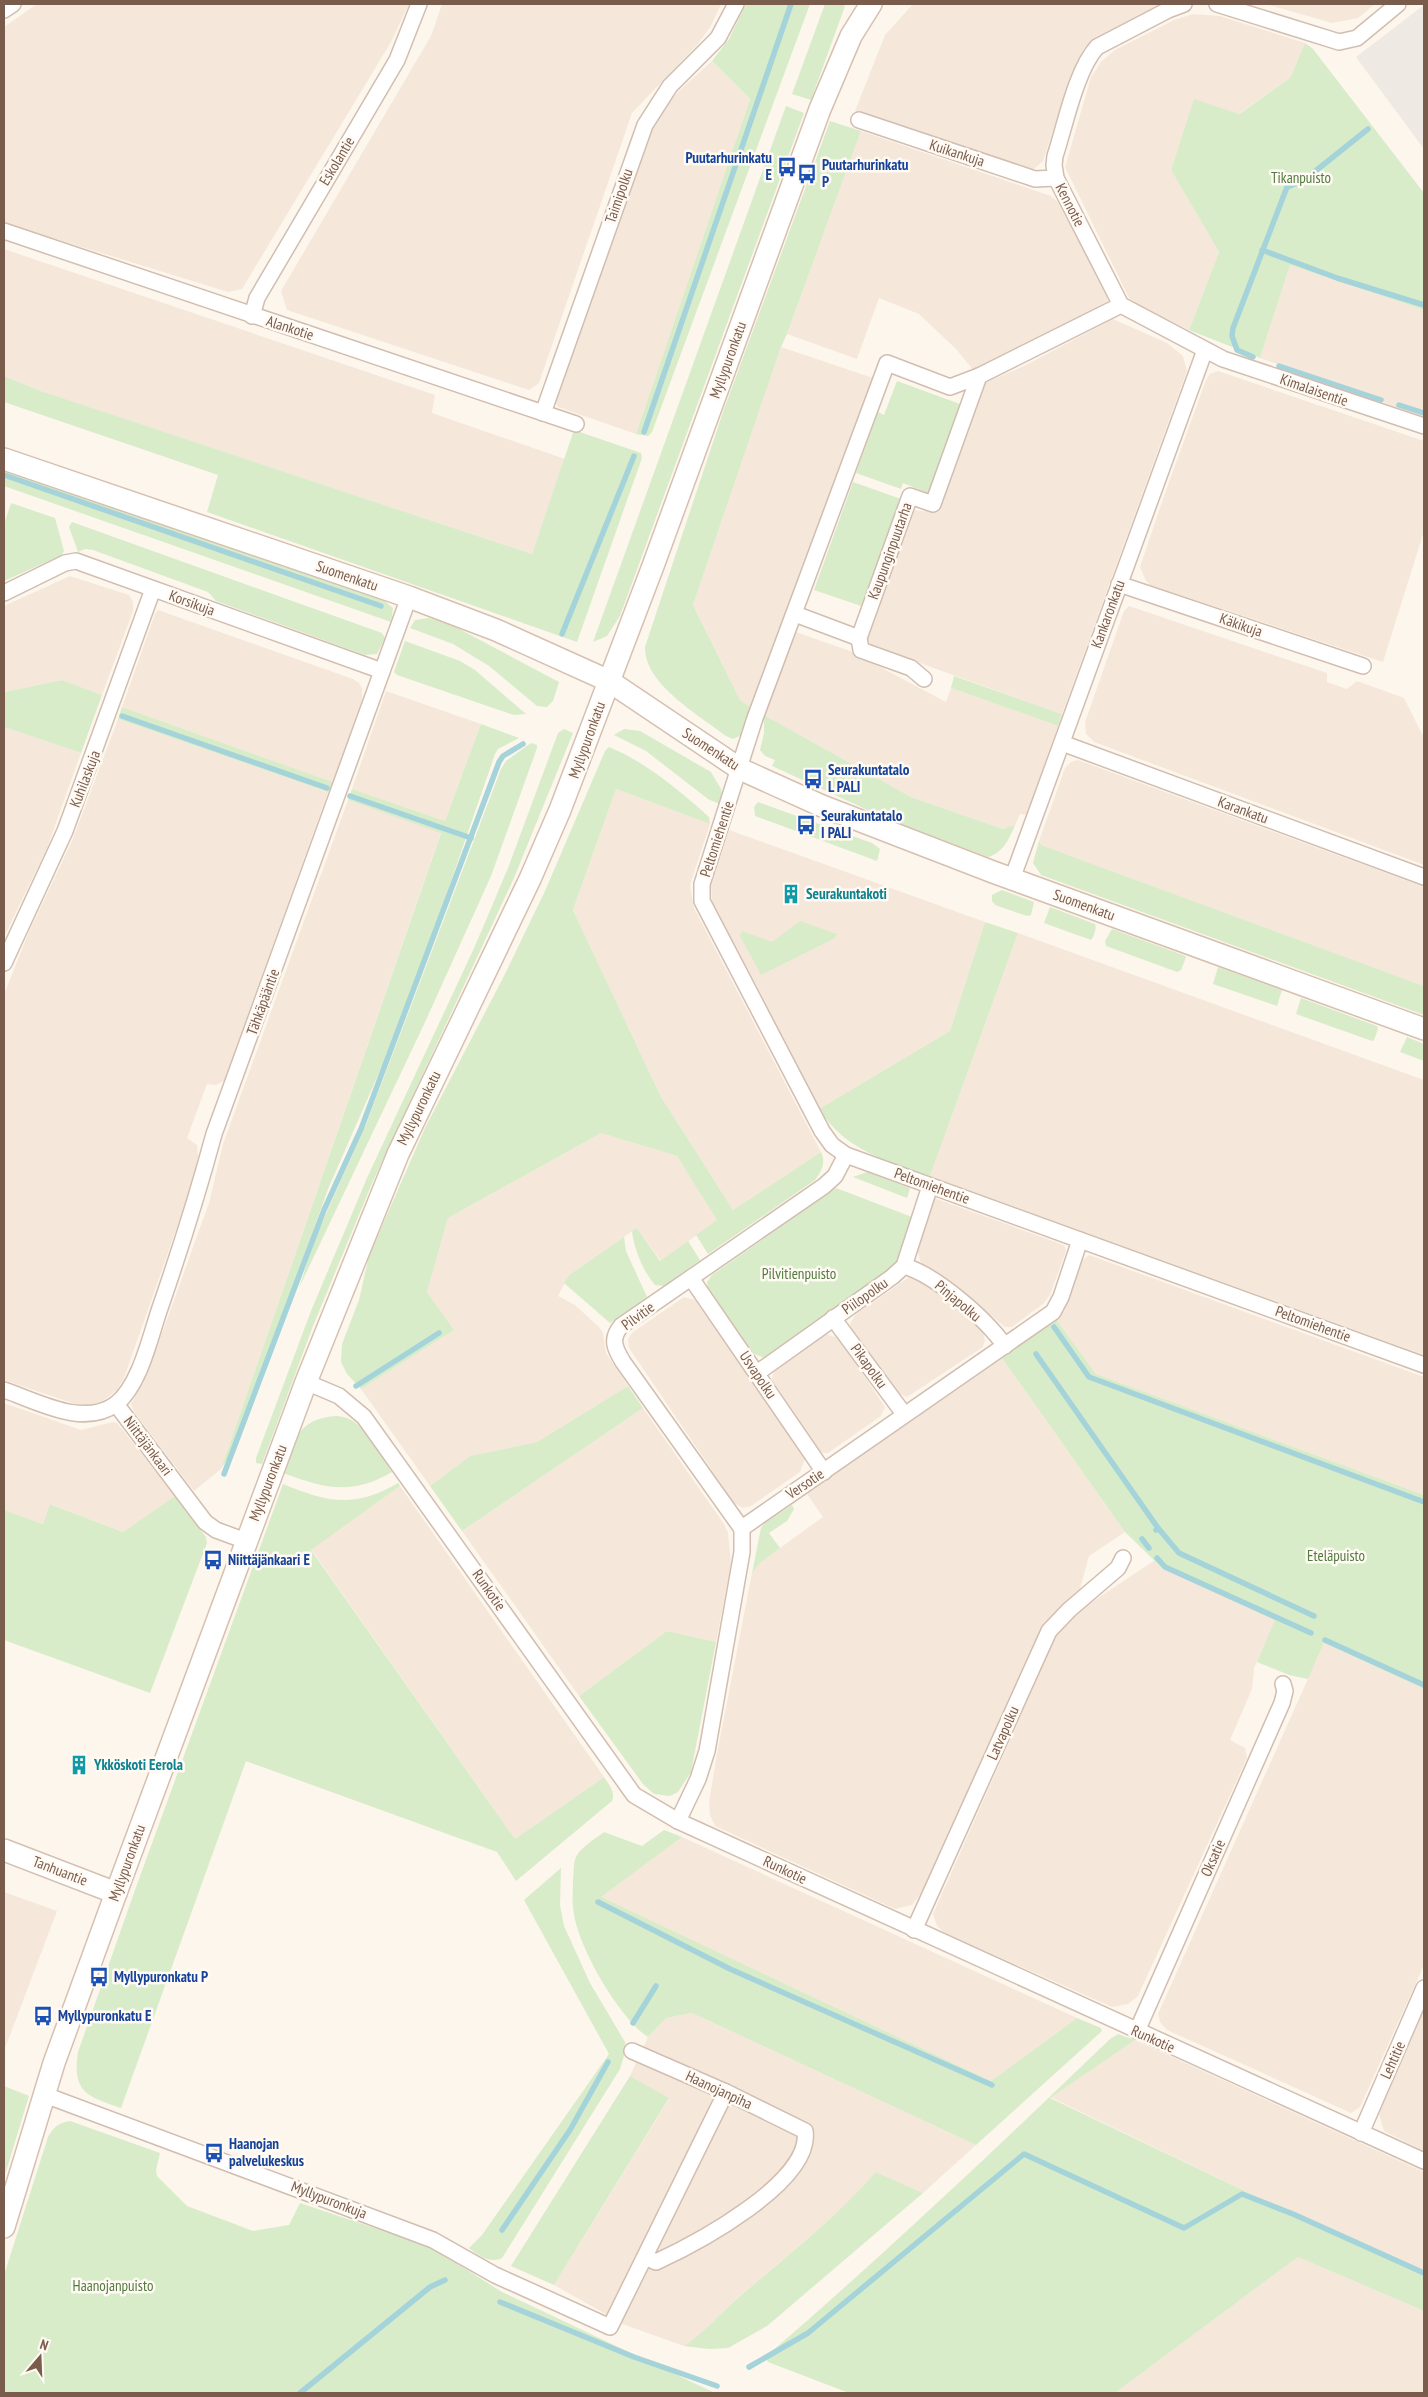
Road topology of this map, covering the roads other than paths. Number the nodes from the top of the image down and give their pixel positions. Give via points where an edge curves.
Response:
1 (13, 4) edge
2 (419, 4) edge
3 (736, 4) edge
4 (871, 4) edge
5 (1184, 4) edge
6 (1217, 4) edge
7 (1398, 4) edge
8 (4, 10) edge
9 (859, 120) dead end
10 (1056, 178) junction
11 (4, 231) edge
12 (1121, 305) junction
13 (252, 316) junction
14 (1205, 350) junction
15 (979, 376) junction
16 (544, 412) junction
17 (576, 424) dead end
18 (1424, 426) edge
19 (4, 459) edge
20 (1119, 584) junction
21 (153, 589) junction
22 (4, 593) edge
23 (409, 597) junction
24 (795, 614) junction
25 (859, 638) junction
26 (1363, 666) dead end
27 (382, 671) junction
28 (924, 678) dead end
29 (609, 682) junction
30 (1062, 743) junction
31 (740, 769) junction
32 (1424, 877) edge
33 (1012, 879) junction
34 (4, 964) edge
35 (1424, 1029) edge
36 (846, 1155) junction
37 (930, 1186) junction
38 (1080, 1240) junction
39 (904, 1266) junction
40 (691, 1278) junction
41 (833, 1318) junction
42 (1005, 1346) junction
43 (1424, 1365) edge
44 (757, 1373) junction
45 (306, 1382) junction
46 (4, 1390) edge
47 (116, 1404) junction
48 (904, 1414) junction
49 (824, 1472) junction
50 (742, 1529) junction
51 (246, 1541) junction
52 (1123, 1558) dead end
53 (1283, 1684) dead end
54 (678, 1821) junction
55 (4, 1850) edge
56 (116, 1892) junction
57 (914, 1930) junction
58 (1424, 1988) edge
59 (1137, 2032) junction
60 (632, 2051) dead end
61 (726, 2092) junction
62 (45, 2095) junction
63 (1361, 2132) junction
64 (1424, 2161) edge
65 (4, 2227) edge
66 (645, 2257) junction

1 - 8 street
2 - 13 street, Eskolantie via 404,47 258,298
3 - 16 street, Taimipolku via 718,38 670,86 645,125
4 - 29 street, Myllypuronkatu via 851,36 820,109
5 - 10 street, Kennotie via 1097,47 1090,55 1055,156
6 - 7 street via 1339,42 1357,38
9 - 10 street, Kuikankuja via 1035,179
10 - 12 street, Kennotie
11 - 13 street, Alankotie
12 - 14 street
12 - 15 street
13 - 16 street, Alankotie
14 - 18 street, Kimalaisentie
14 - 20 street, Kankaronkatu
15 - 24 street via 950,387 887,363
15 - 25 street, Kaupunginpuutarha via 933,504 910,496
16 - 17 street, Alankotie
19 - 23 street, Suomenkatu
20 - 26 street, Käkikuja
20 - 30 street, Kankaronkatu
21 - 22 street, Korsikuja via 71,561
21 - 27 street, Korsikuja
21 - 34 street, Kuhilaskuja via 65,831
23 - 27 street, Tähkäpääntie
23 - 29 street, Suomenkatu via 496,630
24 - 25 street
24 - 31 street via 755,718
25 - 28 street via 861,650 911,668
27 - 47 street, Tähkäpääntie via 214,1134 195,1206 149,1342 133,1382
29 - 31 street, Suomenkatu
29 - 45 street, Myllypuronkatu via 530,879 380,1194
30 - 32 street, Karankatu
30 - 33 street, Kankaronkatu
31 - 33 street, Suomenkatu via 864,823
31 - 36 street, Peltomiehentie via 702,884 702,901 822,1131 832,1145
33 - 35 street, Suomenkatu
36 - 37 street, Peltomiehentie
36 - 40 street, Pilvitie via 835,1176 824,1186
37 - 38 street, Peltomiehentie
37 - 39 street
38 - 42 street, Versotie via 1053,1312
38 - 43 street, Peltomiehentie
39 - 41 street, Piilopolku
39 - 42 street, Pinjapolku via 940,1284 994,1331
40 - 44 street, Usvapolku
40 - 50 street, Pilvitie via 622,1326 614,1343 623,1362
41 - 44 street, Piilopolku
41 - 48 street, Pikapolku
42 - 48 street, Versotie
44 - 49 street, Usvapolku
45 - 51 street, Myllypuronkatu
45 - 54 street, Runkotie via 340,1396 364,1417 634,1795
46 - 47 street, Niittäjänkaari via 76,1414 98,1413
47 - 51 street, Niittäjänkaari via 205,1522 216,1530
48 - 49 street, Versotie
49 - 50 street, Versotie
50 - 54 street via 742,1552 707,1751
51 - 56 street, Myllypuronkatu
52 - 57 street, Latvapolku via 1118,1568 1049,1631
53 - 59 street, Oksatie via 1282,1703
54 - 57 street, Runkotie
55 - 56 street, Tanhuantie
56 - 62 street, Myllypuronkatu
57 - 59 street, Runkotie
58 - 63 street, Lehtitie
59 - 63 street, Runkotie
60 - 61 street, Haanojanpiha
61 - 66 street
61 - 66 street, Haanojanpiha via 805,2131 806,2142 788,2175 747,2210 699,2242 656,2262
62 - 65 street, Myllypuronkatu
62 - 66 street, Myllypuronkuja via 433,2240 495,2275 610,2326
63 - 64 street, Runkotie

